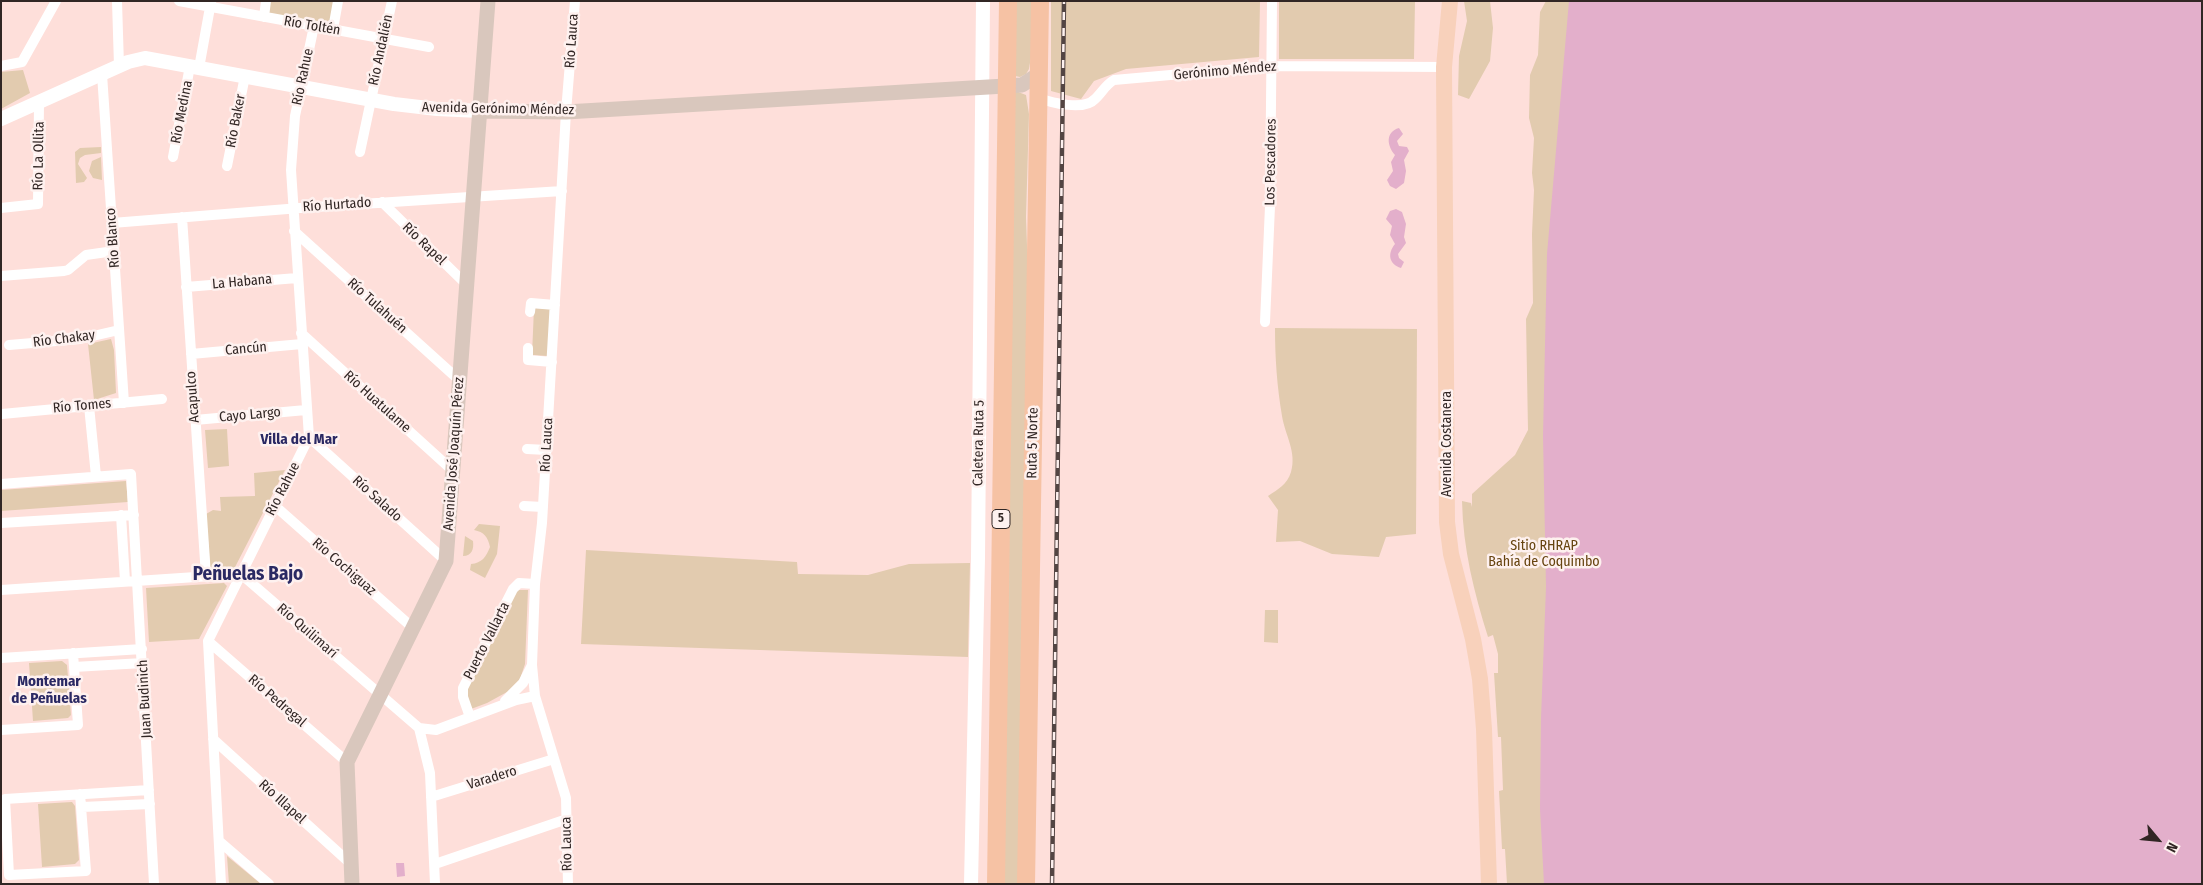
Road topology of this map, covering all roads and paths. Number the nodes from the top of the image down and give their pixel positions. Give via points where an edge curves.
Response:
1 (46, 1) edge
2 (56, 1) edge
3 (117, 1) edge
4 (179, 1) edge
5 (266, 1) edge
6 (338, 1) edge
7 (392, 1) edge
8 (488, 1) edge
9 (575, 1) edge
10 (983, 1) edge
11 (1008, 1) edge
12 (1040, 1) edge
13 (1272, 1) edge
14 (1450, 1) edge
15 (196, 3) edge
16 (211, 4) edge
17 (264, 17) junction
18 (46, 18) junction
19 (314, 26) junction
20 (333, 30) junction
21 (384, 39) junction
22 (429, 47) dead end
23 (1, 66) edge
24 (119, 66) junction
25 (1272, 66) junction
26 (195, 67) junction
27 (1444, 67) junction
28 (102, 74) junction
29 (1039, 74) junction
30 (245, 76) junction
31 (1014, 85) junction
32 (300, 86) junction
33 (981, 87) junction
34 (1039, 98) junction
35 (371, 99) junction
36 (39, 102) junction
37 (480, 111) junction
38 (566, 112) junction
39 (1, 119) edge
40 (360, 152) dead end
41 (173, 157) dead end
42 (227, 166) dead end
43 (562, 191) junction
44 (473, 196) junction
45 (382, 202) junction
46 (1, 208) edge
47 (294, 208) junction
48 (182, 217) junction
49 (112, 223) junction
50 (294, 231) junction
51 (114, 251) junction
52 (1, 276) edge
53 (297, 278) junction
54 (466, 284) junction
55 (186, 287) junction
56 (555, 305) junction
57 (530, 312) dead end
58 (1266, 322) dead end
59 (119, 330) junction
60 (301, 338) junction
61 (9, 345) dead end
62 (528, 348) dead end
63 (191, 354) junction
64 (552, 362) junction
65 (459, 380) junction
66 (162, 399) dead end
67 (124, 403) junction
68 (89, 406) junction
69 (306, 410) junction
70 (2, 414) edge
71 (195, 420) junction
72 (309, 437) junction
73 (527, 448) dead end
74 (547, 450) junction
75 (452, 470) junction
76 (96, 476) junction
77 (1, 484) edge
78 (274, 506) junction
79 (524, 506) dead end
80 (543, 507) junction
81 (120, 515) junction
82 (134, 515) junction
83 (1, 523) edge
84 (446, 561) junction
85 (241, 574) junction
86 (206, 576) junction
87 (138, 581) junction
88 (125, 582) junction
89 (535, 584) junction
90 (1, 590) edge
91 (413, 628) junction
92 (208, 641) junction
93 (142, 649) junction
94 (73, 653) junction
95 (1, 658) edge
96 (143, 663) junction
97 (532, 665) junction
98 (74, 667) junction
99 (380, 694) junction
100 (535, 696) junction
101 (496, 707) junction
102 (470, 717) junction
103 (419, 728) junction
104 (1, 730) edge
105 (436, 730) junction
106 (213, 740) junction
107 (426, 750) junction
108 (554, 759) junction
109 (347, 762) junction
110 (150, 790) junction
111 (80, 794) junction
112 (431, 797) junction
113 (150, 804) junction
114 (82, 807) junction
115 (567, 819) junction
116 (218, 841) junction
117 (351, 864) junction
118 (435, 864) junction
119 (154, 884) edge
120 (221, 884) edge
121 (269, 884) edge
122 (352, 884) edge
123 (435, 884) edge
124 (568, 884) edge
125 (971, 884) edge
126 (996, 884) edge
127 (1026, 884) edge
128 (1488, 884) edge

1 - 18 street
2 - 18 street
3 - 24 street
4 - 15 street, Río Toltén
5 - 17 street
6 - 20 street
7 - 21 street, Río Andalién
8 - 37 main road, Avenida José Joaquín Pérez
9 - 38 street, Río Lauca
10 - 33 street, Caletera Ruta 5
11 - 31 highway, 5
12 - 29 highway, Ruta 5 Norte
13 - 25 street, Los Pescadores
14 - 27 main road, Avenida Costanera
15 - 16 street, Río Toltén
16 - 17 street, Río Toltén
16 - 26 street, Río Medina
17 - 19 street, Río Toltén
18 - 23 street via 22,62
19 - 20 street, Río Toltén
19 - 32 street, Río Rahue
20 - 21 street, Río Toltén
21 - 22 street, Río Toltén
21 - 35 street, Río Andalién
24 - 26 street, Avenida Gerónimo Méndez via 145,58
24 - 28 street, Avenida Gerónimo Méndez
25 - 27 street, Gerónimo Méndez
25 - 34 street, Gerónimo Méndez via 1114,80 1086,105 1051,103
25 - 58 street, Los Pescadores
26 - 30 street, Avenida Gerónimo Méndez
26 - 41 street, Río Medina
27 - 128 main road, Avenida Costanera via 1447,522 1453,563 1470,624 1480,679
28 - 36 street, Avenida Gerónimo Méndez
28 - 49 street, Río Blanco
29 - 31 main road
29 - 34 highway, Ruta 5 Norte
30 - 32 street, Avenida Gerónimo Méndez
30 - 42 street, Río Baker
31 - 33 main road
31 - 34 main road, Gerónimo Méndez
31 - 126 highway, 5
32 - 35 street, Avenida Gerónimo Méndez
32 - 47 street, Río Rahue via 292,151
33 - 38 main road, Avenida Gerónimo Méndez
33 - 125 street, Caletera Ruta 5 via 978,558
34 - 127 highway, Ruta 5 Norte
35 - 37 street, Avenida Gerónimo Méndez via 415,107
35 - 40 street, Río Andalién
36 - 39 street, Avenida Gerónimo Méndez
36 - 46 street, Río La Ollita via 38,204
37 - 38 main road, Avenida Gerónimo Méndez
37 - 44 main road, Avenida José Joaquín Pérez
38 - 43 street, Río Lauca
43 - 44 street, Río Hurtado
43 - 56 street, Río Lauca
44 - 45 street, Río Hurtado
44 - 54 main road, Avenida José Joaquín Pérez
45 - 47 street, Río Hurtado
45 - 54 street, Río Rapel
47 - 48 street, Río Hurtado
47 - 50 street, Río Rahue
48 - 49 street, Río Hurtado
48 - 55 street, Acapulco
49 - 51 street, Río Blanco
50 - 53 street, Río Rahue
50 - 65 street, Río Tulahuén
51 - 52 street via 86,255 64,271
51 - 59 street, Río Blanco
53 - 55 street, La Habana
53 - 60 street, Río Rahue
54 - 65 main road, Avenida José Joaquín Pérez
55 - 63 street, Acapulco
56 - 57 street via 530,303
56 - 64 street, Río Lauca
59 - 61 street, Río Chakay via 80,339
59 - 67 street, Río Blanco
60 - 63 street, Cancún
60 - 69 street, Río Rahue
60 - 75 street, Río Huatulame
62 - 64 street via 528,360
63 - 71 street, Acapulco
64 - 74 street, Río Lauca
65 - 75 main road, Avenida José Joaquín Pérez
66 - 67 street, Río Tomes
67 - 68 street, Río Tomes
68 - 70 street, Río Tomes
68 - 76 street
69 - 71 street, Cayo Largo
69 - 72 street, Río Rahue
71 - 86 street, Acapulco
72 - 78 street, Río Rahue
72 - 84 street, Río Salado
73 - 74 street
74 - 80 street, Río Lauca
75 - 84 main road, Avenida José Joaquín Pérez
76 - 77 street, Juan Budinich
76 - 82 street, Juan Budinich via 131,474
78 - 85 street, Río Rahue
78 - 91 street, Río Cochiguaz
79 - 80 street
80 - 89 street, Río Lauca
81 - 82 street
81 - 83 street
81 - 88 street
82 - 87 street, Juan Budinich
84 - 91 main road, Avenida José Joaquín Pérez
85 - 86 street
85 - 92 street, Río Rahue
85 - 99 street, Río Quilimarí
86 - 87 street
87 - 88 street
87 - 93 street, Juan Budinich
88 - 90 street
89 - 97 street, Río Lauca
89 - 102 street, Puerto Vallarta via 519,583 513,589 463,688
91 - 99 main road, Avenida José Joaquín Pérez
92 - 106 street, Río Rahue
92 - 109 street, Río Pedregal
93 - 94 street
93 - 96 street, Juan Budinich
94 - 95 street
94 - 98 street
96 - 98 street
96 - 110 street, Juan Budinich
97 - 100 street, Río Lauca
97 - 101 street via 516,691
98 - 104 street via 78,725
99 - 103 street, Río Quilimarí
99 - 109 main road, Avenida José Joaquín Pérez
100 - 101 street
100 - 108 street, Río Lauca
101 - 102 street
102 - 105 street
103 - 105 street
103 - 107 street
105 - 107 street
106 - 116 street, Río Rahue
106 - 117 street, Río Illapel
107 - 112 street
108 - 112 street, Varadero
108 - 115 street, Río Lauca via 566,798
109 - 117 main road, Avenida José Joaquín Pérez
110 - 111 street
110 - 113 street, Juan Budinich
111 - 114 street
111 - 114 street via 5,799 9,876 86,871
112 - 118 street
113 - 114 street
113 - 119 street, Juan Budinich
115 - 118 street
115 - 124 street, Río Lauca
116 - 120 street, Río Rahue
116 - 121 street
117 - 122 main road, Avenida José Joaquín Pérez
118 - 123 street

